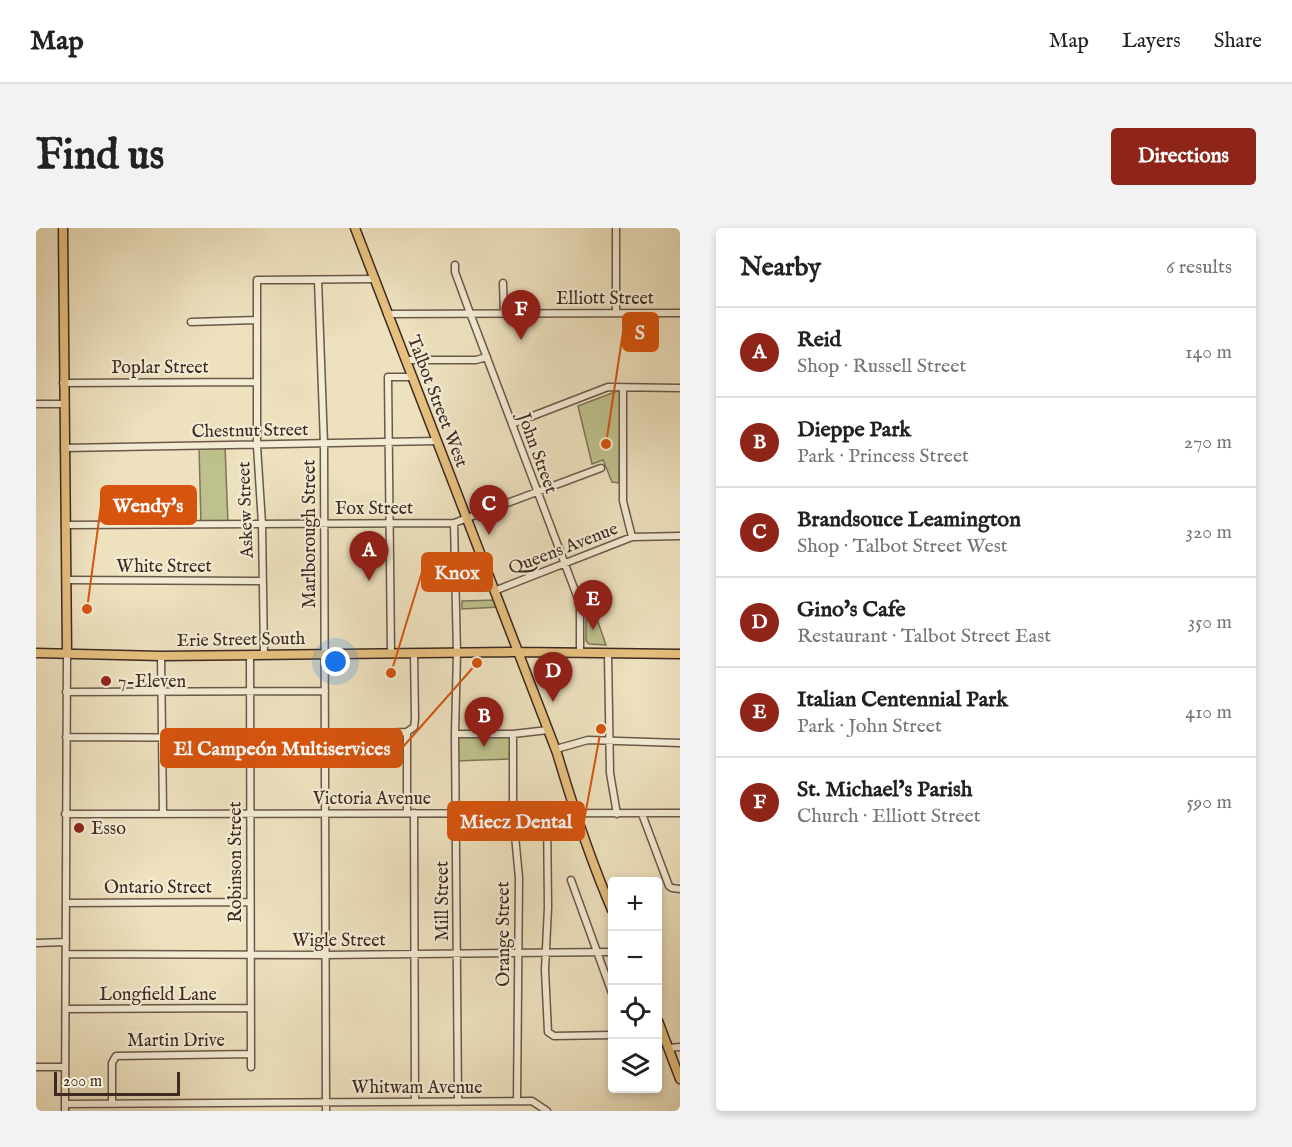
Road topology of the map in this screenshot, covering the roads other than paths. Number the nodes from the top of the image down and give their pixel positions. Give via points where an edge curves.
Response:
1 (63, 228) edge
2 (355, 228) edge
3 (616, 228) edge
4 (456, 265) dead end
5 (375, 279) junction
6 (318, 280) junction
7 (503, 283) dead end
8 (616, 312) junction
9 (680, 313) edge
10 (387, 314) junction
11 (470, 314) junction
12 (504, 314) junction
13 (256, 321) junction
14 (191, 322) dead end
15 (487, 357) junction
16 (405, 360) junction
17 (411, 377) junction
18 (256, 382) junction
19 (63, 383) junction
20 (623, 388) junction
21 (680, 388) edge
22 (36, 404) edge
23 (64, 404) junction
24 (512, 424) junction
25 (436, 441) junction
26 (388, 443) junction
27 (324, 444) junction
28 (257, 446) junction
29 (64, 448) junction
30 (601, 468) dead end
31 (536, 491) junction
32 (466, 519) junction
33 (389, 522) junction
34 (324, 523) junction
35 (454, 523) junction
36 (262, 524) junction
37 (65, 525) junction
38 (680, 536) edge
39 (632, 537) junction
40 (564, 562) junction
41 (66, 580) junction
42 (262, 581) junction
43 (494, 591) junction
44 (518, 652) junction
45 (36, 653) edge
46 (67, 653) junction
47 (414, 653) junction
48 (457, 653) junction
49 (580, 653) junction
50 (324, 654) junction
51 (391, 654) junction
52 (609, 654) junction
53 (680, 654) edge
54 (250, 655) junction
55 (264, 655) junction
56 (161, 656) junction
57 (249, 691) junction
58 (325, 691) junction
59 (66, 692) junction
60 (162, 693) junction
61 (548, 730) junction
62 (407, 732) junction
63 (455, 734) junction
64 (513, 734) junction
65 (326, 735) junction
66 (66, 736) junction
67 (163, 738) junction
68 (249, 738) junction
69 (610, 741) junction
70 (680, 744) edge
71 (555, 749) junction
72 (162, 813) junction
73 (249, 813) junction
74 (325, 813) junction
75 (411, 813) junction
76 (547, 813) junction
77 (680, 813) edge
78 (65, 814) junction
79 (457, 814) junction
80 (513, 814) junction
81 (574, 814) junction
82 (617, 814) junction
83 (642, 814) junction
84 (570, 880) dead end
85 (680, 889) edge
86 (608, 901) edge
87 (250, 902) junction
88 (66, 903) junction
89 (66, 942) junction
90 (36, 943) edge
91 (598, 952) junction
92 (608, 952) edge
93 (518, 953) junction
94 (547, 953) junction
95 (66, 954) junction
96 (250, 954) junction
97 (414, 954) junction
98 (458, 954) junction
99 (326, 956) junction
100 (609, 985) edge
101 (250, 1008) junction
102 (66, 1009) junction
103 (608, 1035) edge
104 (662, 1038) edge
105 (680, 1047) edge
106 (668, 1048) junction
107 (251, 1054) junction
108 (36, 1067) edge
109 (65, 1067) junction
110 (251, 1067) dead end
111 (680, 1079) edge
112 (501, 1101) junction
113 (518, 1101) junction
114 (376, 1102) junction
115 (416, 1102) junction
116 (259, 1103) junction
117 (326, 1103) junction
118 (112, 1104) junction
119 (453, 1105) junction
120 (65, 1107) edge
121 (184, 1107) edge
122 (132, 1108) edge
123 (259, 1111) edge
124 (326, 1111) edge
125 (376, 1111) edge
126 (501, 1111) edge
127 (547, 1111) edge

1 - 19 main road
2 - 5 main road, Talbot Street West
3 - 8 street
4 - 11 street, John Street
5 - 6 street
5 - 10 main road, Talbot Street West
6 - 13 street, Askew Street via 257,280
6 - 27 street, Marlborough Street
7 - 12 street
8 - 9 street, Elliott Street
8 - 12 street, Elliott Street
10 - 11 street, Elliott Street
10 - 16 main road, Talbot Street West
11 - 12 street, Elliott Street
11 - 15 street, John Street
13 - 14 street
13 - 18 street, Askew Street
15 - 16 street
15 - 24 street, John Street
16 - 17 main road, Talbot Street West
17 - 25 main road, Talbot Street West
17 - 26 street via 388,377
18 - 19 street, Poplar Street
18 - 28 street, Askew Street
19 - 23 main road
20 - 21 street
20 - 24 street via 608,387
20 - 39 street via 623,501
22 - 23 street
23 - 29 main road
24 - 31 street, John Street
25 - 26 street, Chestnut Street
25 - 32 main road, Talbot Street West
26 - 27 street, Chestnut Street
26 - 33 street
27 - 28 street, Chestnut Street
27 - 34 street, Marlborough Street
28 - 29 street, Chestnut Street
28 - 36 street, Askew Street
29 - 37 main road
30 - 31 street, Fox Street
31 - 32 street, Fox Street
31 - 40 street, John Street
32 - 35 street, Fox Street
32 - 43 main road, Talbot Street West
33 - 34 street, Fox Street
33 - 35 street, Fox Street
33 - 51 street
34 - 36 street, Fox Street
34 - 50 street, Marlborough Street
35 - 48 street, Mill Street
36 - 37 street, Fox Street
36 - 42 street, Askew Street
37 - 41 main road
38 - 39 street, Queens Avenue
39 - 40 street, Queens Avenue
40 - 43 street, Queens Avenue
40 - 49 street, John Street via 580,604
41 - 42 street, White Street
41 - 46 main road
42 - 55 street, Askew Street
43 - 44 main road, Talbot Street West
44 - 48 main road, Erie Street South
44 - 49 main road, Erie Street South
44 - 61 main road, Talbot Street West
45 - 46 main road, Erie Street South
46 - 56 main road, Erie Street South
46 - 59 street
47 - 48 main road, Erie Street South
47 - 51 main road, Erie Street South
47 - 62 street via 414,727
48 - 63 street, Mill Street
49 - 52 main road, Erie Street South
50 - 51 main road, Erie Street South
50 - 55 main road, Erie Street South
50 - 58 street, Marlborough Street
52 - 53 main road, Erie Street South
52 - 69 street
54 - 55 main road, Erie Street South
54 - 56 main road, Erie Street South
54 - 57 street, Robinson Street
56 - 60 street
57 - 58 street
57 - 60 street
57 - 68 street, Robinson Street
58 - 65 street, Marlborough Street
59 - 60 street
59 - 66 street
60 - 67 street
61 - 64 street
61 - 71 main road, Talbot Street West
62 - 65 street
62 - 75 street
63 - 64 street
63 - 79 street, Mill Street
64 - 80 street, Orange Street
65 - 68 street
65 - 74 street, Marlborough Street
66 - 67 street
66 - 78 street
67 - 68 street
67 - 72 street
68 - 73 street, Robinson Street
69 - 70 street
69 - 71 street via 588,740
69 - 82 street via 610,773
71 - 81 main road, Talbot Street West
72 - 73 street, Victoria Avenue
72 - 78 street, Victoria Avenue
73 - 74 street, Victoria Avenue
73 - 87 street, Robinson Street
74 - 75 street, Victoria Avenue
74 - 99 street, Marlborough Street
75 - 79 street, Victoria Avenue
75 - 97 street
76 - 80 street, Victoria Avenue
76 - 81 street, Victoria Avenue
76 - 94 street
77 - 83 street, Victoria Avenue
78 - 88 street
79 - 80 street, Victoria Avenue
79 - 98 street, Mill Street
80 - 93 street, Orange Street via 519,878
81 - 82 street, Victoria Avenue
81 - 86 main road, Talbot Street West
82 - 83 street, Victoria Avenue
83 - 85 street via 669,886
84 - 91 street
87 - 88 street, Ontario Street
87 - 96 street, Robinson Street
88 - 89 street
89 - 90 street
89 - 95 street
91 - 92 street, Wigle Street
91 - 94 street, Wigle Street
91 - 100 street
93 - 94 street, Wigle Street
93 - 98 street, Wigle Street
93 - 113 street, Orange Street
94 - 103 street via 548,1032 554,1036
95 - 96 street, Wigle Street
95 - 102 street
96 - 99 street, Wigle Street
96 - 101 street, Robinson Street
97 - 98 street, Wigle Street
97 - 99 street, Wigle Street
97 - 115 street
98 - 119 street, Mill Street via 458,1075
99 - 117 street, Marlborough Street
101 - 102 street, Longfield Lane
101 - 107 street, Robinson Street
102 - 109 street
104 - 106 main road
105 - 106 street
106 - 111 main road
107 - 110 street, Robinson Street
107 - 118 street, Martin Drive via 116,1056 112,1063
108 - 109 street
109 - 120 street
112 - 113 street, Whitwam Avenue
112 - 119 street, Whitwam Avenue
112 - 126 street
113 - 127 street via 532,1101
114 - 115 street, Whitwam Avenue
114 - 117 street, Whitwam Avenue
114 - 125 street
115 - 119 street, Whitwam Avenue
116 - 117 street, Whitwam Avenue
116 - 121 street, Whitwam Avenue
116 - 123 street
117 - 124 street, Marlborough Street
118 - 120 street, Whitwam Avenue
118 - 122 street, Whitwam Avenue
121 - 122 street, Whitwam Avenue

